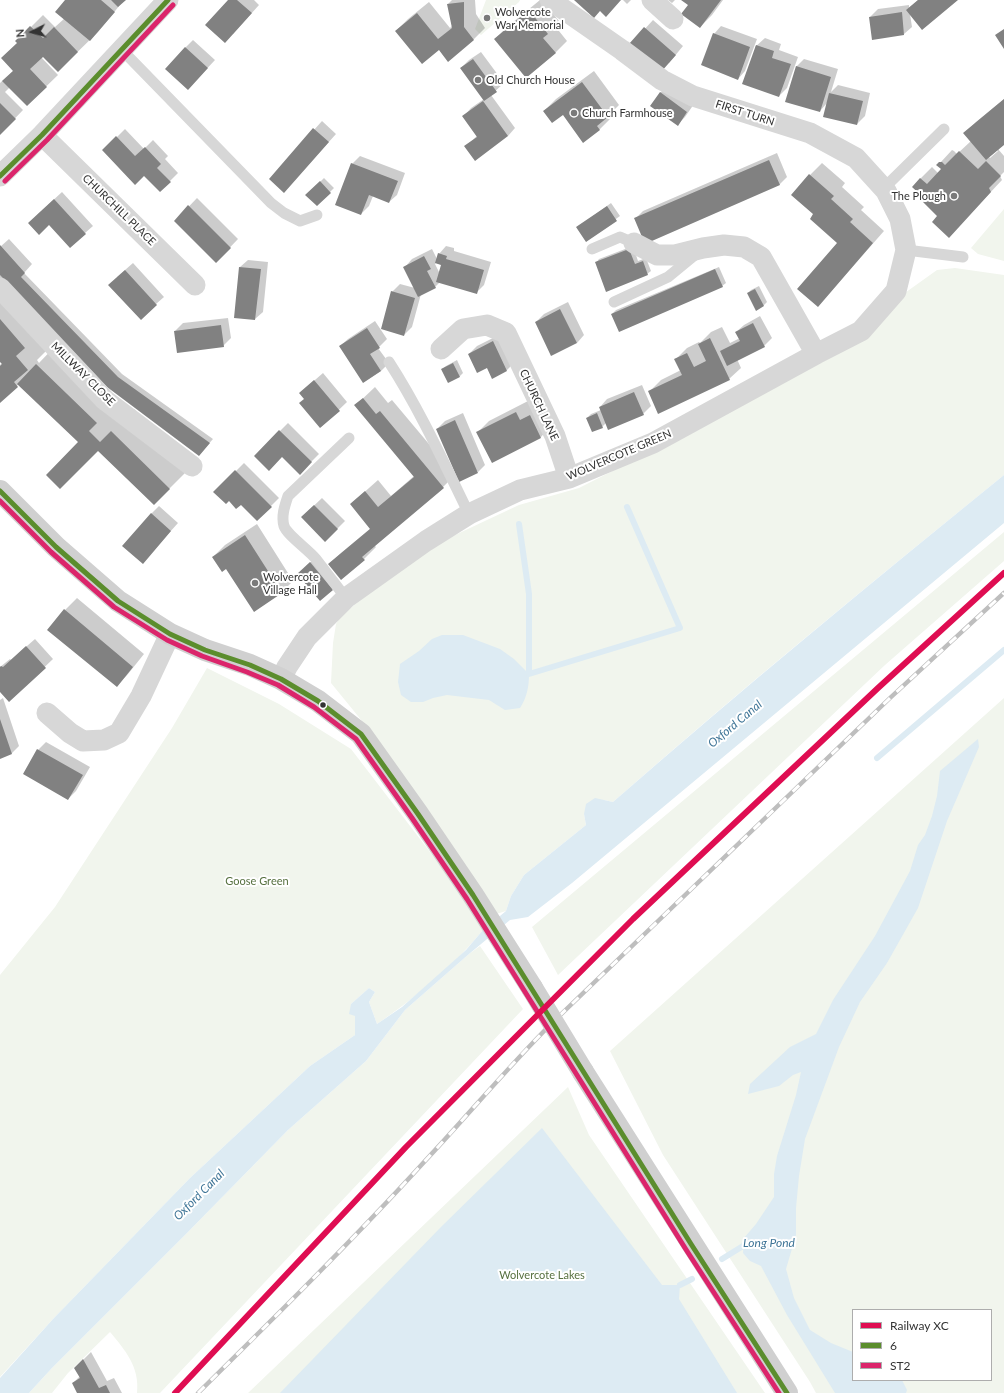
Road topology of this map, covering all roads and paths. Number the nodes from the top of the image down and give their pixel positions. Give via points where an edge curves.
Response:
1 (168, 0) edge
2 (550, 0) edge
3 (652, 0) edge
4 (673, 18) dead end
5 (122, 50) junction
6 (944, 129) dead end
7 (42, 134) junction
8 (0, 176) edge
9 (884, 188) junction
10 (317, 215) dead end
11 (634, 243) joint
12 (703, 248) junction
13 (592, 249) dead end
14 (906, 250) junction
15 (963, 257) dead end
16 (195, 284) dead end
17 (0, 288) edge
18 (614, 302) dead end
19 (441, 349) dead end
20 (816, 354) junction
21 (389, 362) dead end
22 (349, 438) dead end
23 (192, 466) dead end
24 (569, 478) junction
25 (0, 491) edge
26 (469, 514) junction
27 (346, 598) junction
28 (170, 634) junction
29 (280, 679) junction
30 (47, 713) dead end
31 (787, 1393) edge

1 - 5 street
2 - 9 street, FIRST TURN via 662,80 693,96 810,134 856,158
3 - 4 street
5 - 7 street
5 - 10 lane via 271,203 300,222
6 - 9 lane
7 - 8 street
7 - 16 street, CHURCHILL PLACE
9 - 14 street, FIRST TURN via 900,218
11 - 12 street via 657,255 675,255
11 - 13 lane via 620,237
12 - 18 lane via 668,277
12 - 20 street via 724,245 744,247 760,257
14 - 15 lane
14 - 20 street, WOLVERCOTE GREEN via 896,290 862,332
17 - 23 street, MILLWAY CLOSE via 105,400
19 - 24 street, CHURCH LANE via 463,329 487,325 506,333 555,436
20 - 24 street, WOLVERCOTE GREEN via 653,443
21 - 26 lane via 424,424
22 - 27 lane via 288,496 283,518 284,526 315,558
24 - 26 street, WOLVERCOTE GREEN via 520,490
25 - 28 street via 56,547 118,601
26 - 27 street, WOLVERCOTE GREEN
27 - 29 street, WOLVERCOTE GREEN via 307,637
28 - 29 street
28 - 30 street via 141,696 119,733 104,740 83,741
29 - 31 street, bridge via 318,701 361,734 418,814 473,895

